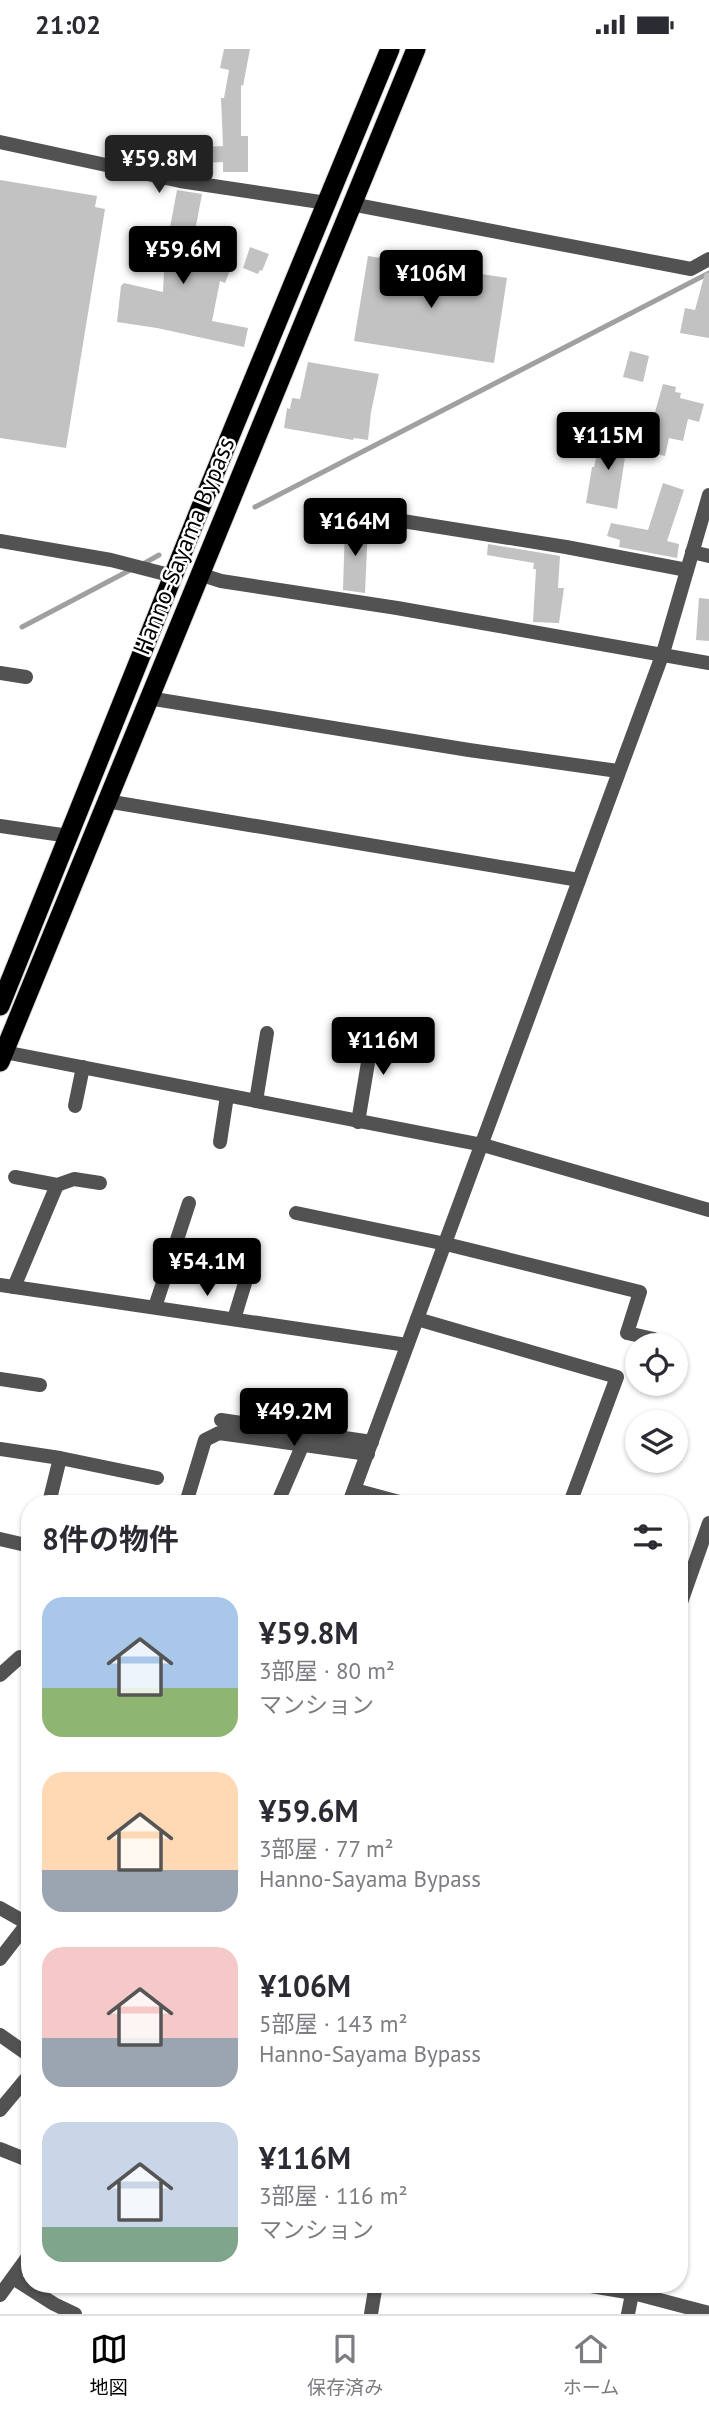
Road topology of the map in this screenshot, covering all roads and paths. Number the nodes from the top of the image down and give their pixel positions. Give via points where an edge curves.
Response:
1 (390, 49) edge
2 (416, 49) edge
3 (0, 142) edge
4 (327, 203) junction
5 (351, 204) junction
6 (709, 259) edge
7 (709, 495) edge
8 (707, 510) edge
9 (371, 516) dead end
10 (0, 541) edge
11 (692, 552) junction
12 (709, 556) edge
13 (687, 570) junction
14 (199, 573) junction
15 (173, 576) junction
16 (663, 653) junction
17 (709, 663) edge
18 (0, 673) edge
19 (26, 677) dead end
20 (148, 698) junction
21 (618, 771) junction
22 (106, 801) junction
23 (0, 826) edge
24 (69, 836) junction
25 (579, 880) junction
26 (0, 1006) edge
27 (374, 1027) dead end
28 (267, 1033) dead end
29 (2, 1057) edge
30 (83, 1067) junction
31 (227, 1096) junction
32 (256, 1101) junction
33 (75, 1106) dead end
34 (358, 1122) junction
35 (220, 1142) dead end
36 (483, 1145) junction
37 (15, 1177) dead end
38 (100, 1183) dead end
39 (57, 1185) junction
40 (189, 1203) dead end
41 (709, 1210) edge
42 (296, 1213) dead end
43 (446, 1244) junction
44 (252, 1260) dead end
45 (7, 1286) edge
46 (155, 1307) junction
47 (234, 1319) junction
48 (417, 1319) junction
49 (626, 1333) edge
50 (407, 1345) junction
51 (0, 1379) edge
52 (40, 1385) dead end
53 (221, 1420) dead end
54 (303, 1444) junction
55 (0, 1448) edge
56 (370, 1448) junction
57 (60, 1458) junction
58 (157, 1478) dead end
59 (51, 1495) edge
60 (188, 1495) edge
61 (281, 1495) edge
62 (352, 1495) edge
63 (573, 1495) edge
64 (709, 1524) edge
65 (0, 1539) edge
66 (21, 1544) edge
67 (688, 1567) edge
68 (21, 1658) edge
69 (0, 1675) edge
70 (0, 1908) edge
71 (21, 1921) edge
72 (21, 1933) edge
73 (0, 1958) edge
74 (0, 2035) edge
75 (21, 2050) edge
76 (21, 2085) edge
77 (0, 2110) edge
78 (0, 2149) edge
79 (21, 2157) edge
80 (21, 2267) edge
81 (13, 2278) junction
82 (21, 2283) edge
83 (37, 2293) edge
84 (374, 2293) edge
85 (633, 2293) edge
86 (649, 2293) edge
87 (0, 2295) edge
88 (709, 2313) edge
89 (75, 2314) edge
90 (371, 2314) edge
91 (628, 2314) edge

1 - 4 highway, Hanno-Sayama Bypass
2 - 5 highway, Hanno-Sayama Bypass
3 - 4 street via 180,181
4 - 15 highway, Hanno-Sayama Bypass
5 - 6 street via 691,269
5 - 14 highway, Hanno-Sayama Bypass
7 - 8 street
8 - 11 street
9 - 13 street
10 - 15 street via 60,549
11 - 12 street
11 - 13 street
13 - 16 street
14 - 16 street via 221,581
14 - 20 highway, Hanno-Sayama Bypass
15 - 24 highway, Hanno-Sayama Bypass
16 - 17 street
16 - 21 street
18 - 19 street
20 - 21 street
20 - 22 highway, Hanno-Sayama Bypass
21 - 25 street
22 - 25 street
22 - 29 highway, Hanno-Sayama Bypass
23 - 24 street
24 - 26 highway, Hanno-Sayama Bypass
25 - 36 street
27 - 34 street
28 - 32 street
29 - 30 street
30 - 31 street
30 - 33 street
31 - 32 street
31 - 35 street
32 - 34 street
34 - 36 street
36 - 41 street
36 - 43 street
37 - 39 street
38 - 39 street via 74,1179
39 - 45 street
40 - 46 street
42 - 43 street
43 - 48 street
43 - 49 street via 640,1292
44 - 47 street
45 - 46 street
46 - 47 street
47 - 50 street
48 - 50 street
48 - 63 street via 617,1377
50 - 56 street
51 - 52 street
53 - 56 street
54 - 56 street
54 - 60 street via 219,1433 205,1440
54 - 61 street
55 - 57 street
56 - 62 street
57 - 58 street
57 - 59 street
64 - 67 street
65 - 66 street
68 - 69 street
70 - 71 street
72 - 73 street
74 - 75 street
76 - 77 street
78 - 79 street
80 - 81 street
81 - 82 street
81 - 87 street
83 - 89 street
84 - 90 street
85 - 91 street
86 - 88 street

